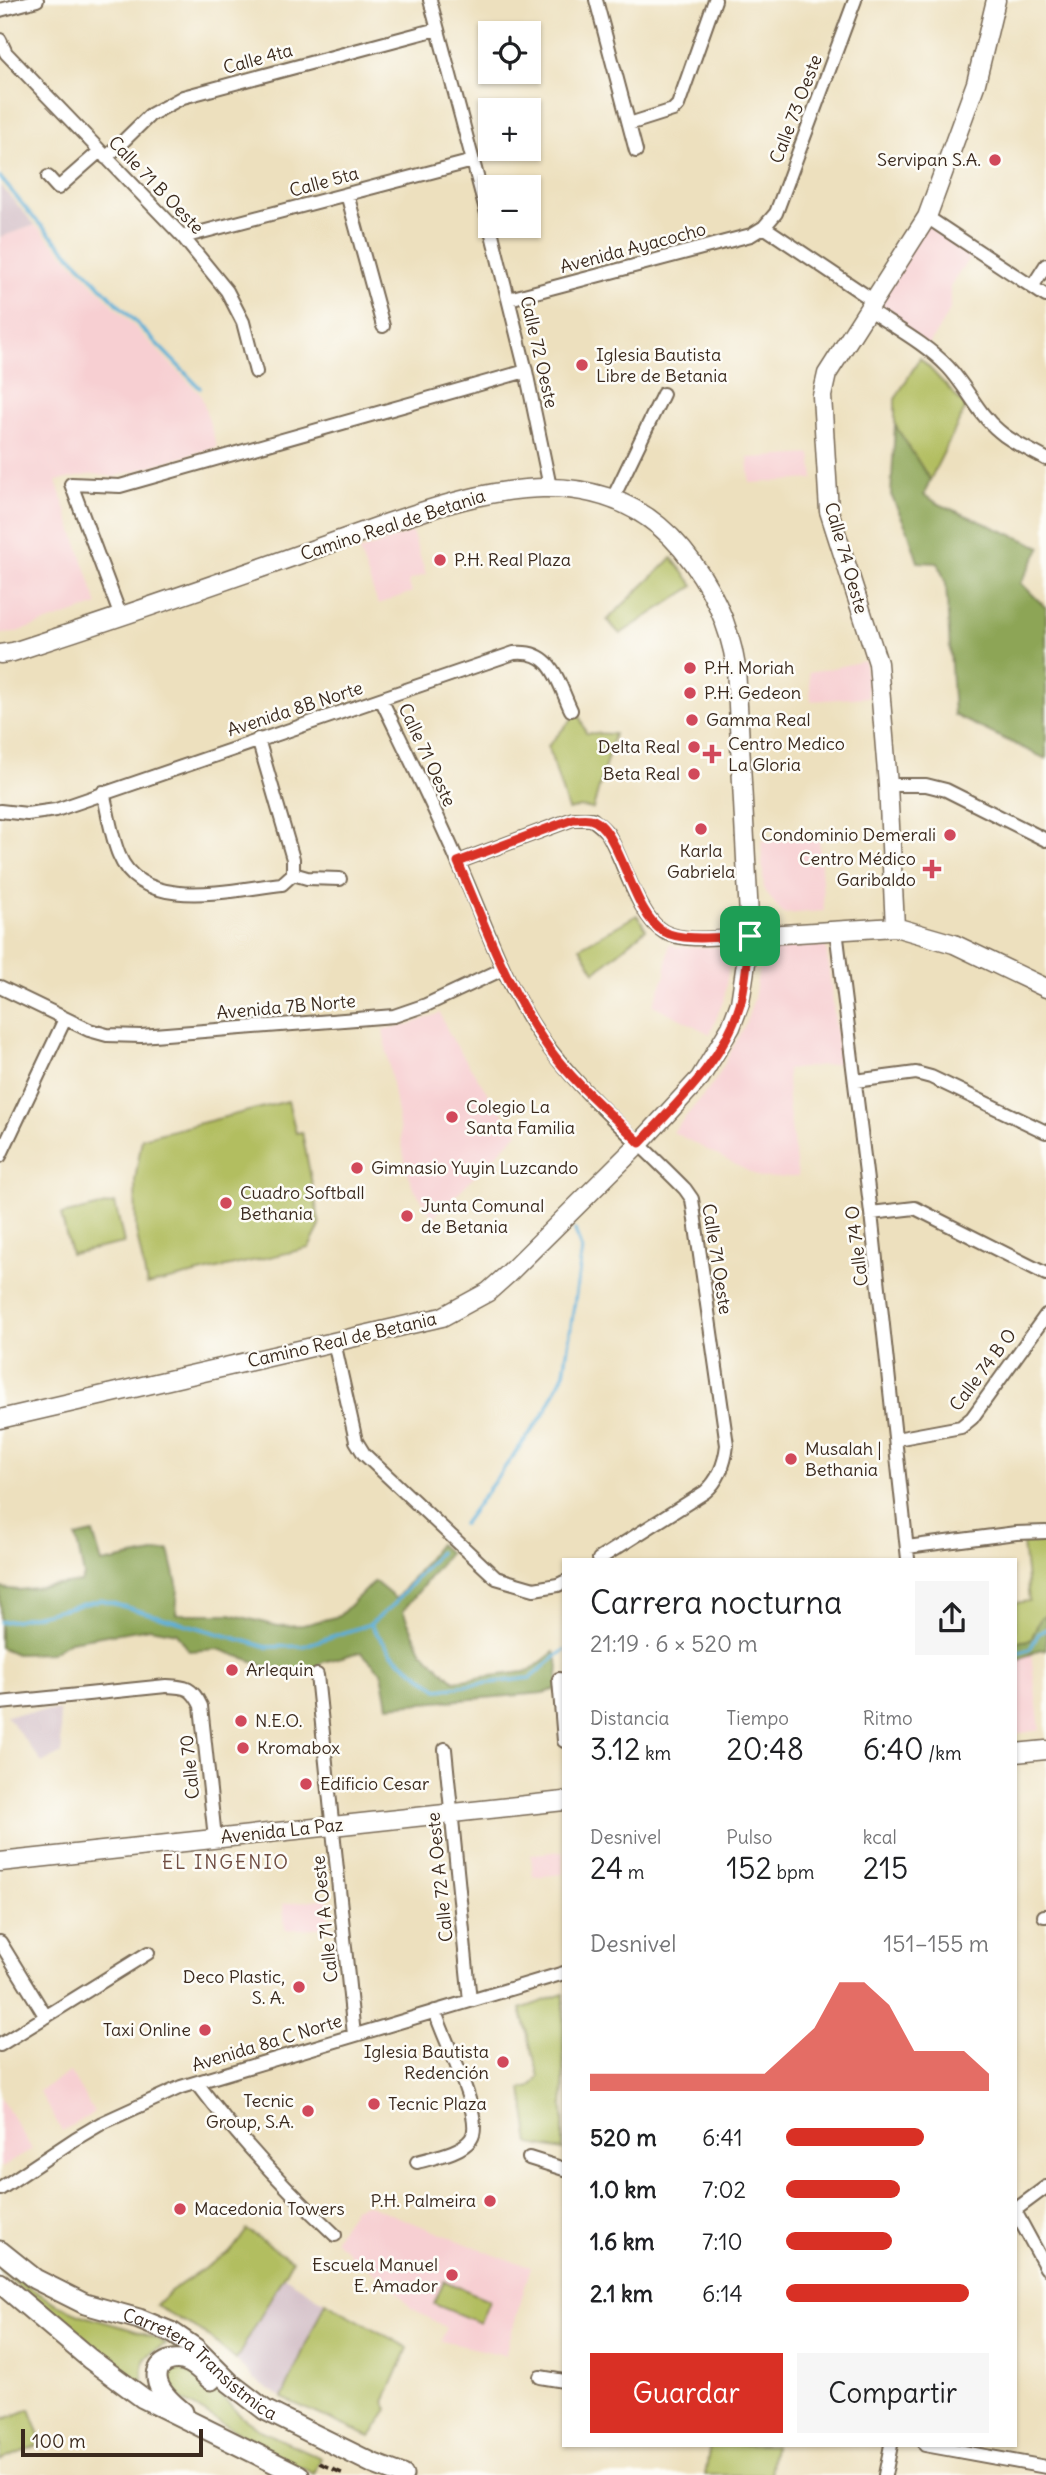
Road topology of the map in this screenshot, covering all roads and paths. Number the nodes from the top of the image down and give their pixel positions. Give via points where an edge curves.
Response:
1 (37, 0) edge
2 (430, 0) edge
3 (596, 0) edge
4 (715, 0) edge
5 (855, 0) edge
6 (996, 0) edge
7 (0, 10) edge
8 (438, 29) junction
9 (0, 40) edge
10 (629, 124) junction
11 (636, 150) dead end
12 (103, 155) junction
13 (473, 160) junction
14 (48, 177) dead end
15 (478, 179) edge
16 (347, 194) junction
17 (927, 217) junction
18 (764, 227) junction
19 (183, 237) junction
20 (493, 238) edge
21 (1046, 265) edge
22 (1032, 287) junction
23 (1046, 296) edge
24 (509, 299) junction
25 (871, 306) junction
26 (383, 326) dead end
27 (526, 371) junction
28 (256, 372) dead end
29 (663, 394) dead end
30 (1046, 459) edge
31 (550, 487) junction
32 (612, 500) junction
33 (121, 617) junction
34 (0, 654) edge
35 (381, 699) junction
36 (571, 710) dead end
37 (258, 739) junction
38 (888, 785) junction
39 (103, 792) junction
40 (0, 811) edge
41 (1046, 840) edge
42 (458, 862) junction
43 (293, 874) junction
44 (340, 878) dead end
45 (895, 927) junction
46 (836, 930) junction
47 (750, 936) junction
48 (503, 969) junction
49 (0, 987) edge
50 (1046, 988) edge
51 (65, 1019) junction
52 (855, 1081) junction
53 (1046, 1132) edge
54 (640, 1143) junction
55 (0, 1156) edge
56 (871, 1213) junction
57 (1046, 1274) edge
58 (1046, 1315) edge
59 (334, 1342) junction
60 (0, 1419) edge
61 (896, 1438) junction
62 (1046, 1532) edge
63 (908, 1553) edge
64 (601, 1558) edge
65 (562, 1583) edge
66 (317, 1675) dead end
67 (559, 1679) dead end
68 (0, 1703) edge
69 (562, 1716) edge
70 (445, 1749) dead end
71 (1046, 1751) edge
72 (1017, 1754) edge
73 (562, 1801) edge
74 (451, 1813) junction
75 (334, 1825) junction
76 (215, 1838) junction
77 (0, 1862) edge
78 (0, 1942) edge
79 (148, 1953) dead end
80 (562, 1974) edge
81 (470, 2001) junction
82 (435, 2011) junction
83 (46, 2017) junction
84 (354, 2035) junction
85 (0, 2045) edge
86 (197, 2083) junction
87 (529, 2158) dead end
88 (418, 2162) dead end
89 (562, 2168) edge
90 (1046, 2187) edge
91 (0, 2189) edge
92 (1017, 2209) edge
93 (1017, 2214) edge
94 (335, 2235) dead end
95 (0, 2251) edge
96 (1046, 2268) edge
97 (0, 2283) edge
98 (540, 2377) dead end
99 (562, 2381) edge
100 (206, 2430) junction
101 (321, 2438) junction
102 (891, 2447) edge
103 (949, 2447) edge
104 (986, 2450) edge
105 (1046, 2466) edge
106 (299, 2475) edge
107 (404, 2475) edge
108 (885, 2475) edge

1 - 7 street
2 - 8 street, Calle 72 Oeste
3 - 10 street
4 - 10 street via 678,106
5 - 18 street, Calle 73 Oeste via 776,213
6 - 17 street, Calle 74 Oeste via 976,83
8 - 12 street, Calle 4ta via 183,97 149,115
8 - 13 street, Calle 72 Oeste
9 - 12 street, Calle 71 B Oeste via 6,53
10 - 11 street
12 - 14 street, Calle 4ta via 58,188
12 - 19 street, Calle 71 B Oeste
13 - 15 street, Calle 72 Oeste
13 - 16 street, Calle 5ta
16 - 19 street, Calle 5ta
16 - 26 street
17 - 22 street
17 - 25 street, Calle 74 Oeste
18 - 24 street, Avenida Ayacocho via 751,235
18 - 25 street
19 - 28 street, Calle 71 B Oeste via 227,291 243,322
20 - 24 street, Calle 72 Oeste
21 - 22 street
22 - 23 street
24 - 27 street, Calle 72 Oeste
25 - 30 street via 948,367 999,432
25 - 38 street, Calle 74 Oeste via 827,374 822,397 829,511 878,663
27 - 31 street, Calle 72 Oeste
27 - 33 street via 120,485 71,484
29 - 32 street
31 - 32 street, Camino Real de Betania via 573,488
31 - 33 street, Camino Real de Betania via 481,495 426,510
32 - 47 street, Camino Real de Betania via 673,538 702,572 732,638
33 - 34 street, Camino Real de Betania
35 - 36 street, Avenida 8B Norte via 523,652 541,656 549,664
35 - 37 street, Avenida 8B Norte
35 - 42 street, Calle 71 Oeste
37 - 39 street, Avenida 8B Norte
37 - 43 street via 293,859
38 - 41 street via 946,790
38 - 45 street, Calle 74 Oeste
39 - 40 street, Avenida 8B Norte via 38,814
39 - 43 street via 119,856 146,885 182,894 282,884
42 - 47 street via 573,819 592,819 606,831 635,892 663,931 688,937
42 - 48 street, Calle 71 Oeste
43 - 44 street
45 - 46 street
45 - 50 street via 954,944
46 - 47 street
46 - 52 street, Calle 74 O
47 - 54 street, Camino Real de Betania via 740,1003 731,1027 700,1078
48 - 51 street, Avenida 7B Norte via 394,1016 141,1036 107,1035
48 - 54 street, Calle 71 Oeste via 551,1052
49 - 51 street, Avenida 7B Norte
51 - 55 street
52 - 53 street via 916,1073 932,1077
52 - 56 street, Calle 74 O
54 - 59 street, Camino Real de Betania via 488,1292 442,1317
54 - 64 street, Calle 71 Oeste via 692,1199 727,1445 714,1484
56 - 57 street via 915,1208
56 - 61 street, Calle 74 O
58 - 61 street, Calle 74 B O via 972,1418 961,1427
59 - 60 street, Camino Real de Betania
59 - 65 street via 356,1441 364,1454 496,1578 534,1589
61 - 63 street, Calle 74 O
62 - 63 street via 1016,1533
66 - 75 street, Calle 71 A Oeste
67 - 69 street
68 - 76 street, Calle 70 via 185,1687 201,1706
70 - 74 street, Calle 72 A Oeste
71 - 72 street
73 - 74 street, Avenida La Paz
74 - 75 street, Avenida La Paz
74 - 81 street, Calle 72 A Oeste
75 - 76 street, Avenida La Paz
75 - 84 street, Calle 71 A Oeste
76 - 77 street, Avenida La Paz
78 - 83 street
79 - 83 street
80 - 81 street, Avenida 8a C Norte
81 - 82 street, Avenida 8a C Norte
82 - 84 street, Avenida 8a C Norte
82 - 88 street via 475,2120 473,2137 463,2147
83 - 85 street
84 - 86 street, Avenida 8a C Norte
86 - 91 street, Avenida 8a C Norte via 102,2123
86 - 94 street via 225,2121
87 - 89 street
90 - 92 street
93 - 96 street
95 - 101 main road, Carretera Transístmica via 35,2279 85,2304 173,2333 265,2410
97 - 100 main road via 143,2398
98 - 99 street
100 - 101 main road via 162,2391 157,2375 164,2362 174,2358 188,2362 258,2417
100 - 106 main road
101 - 107 main road, Carretera Transístmica
102 - 108 street
103 - 104 street
104 - 105 street

